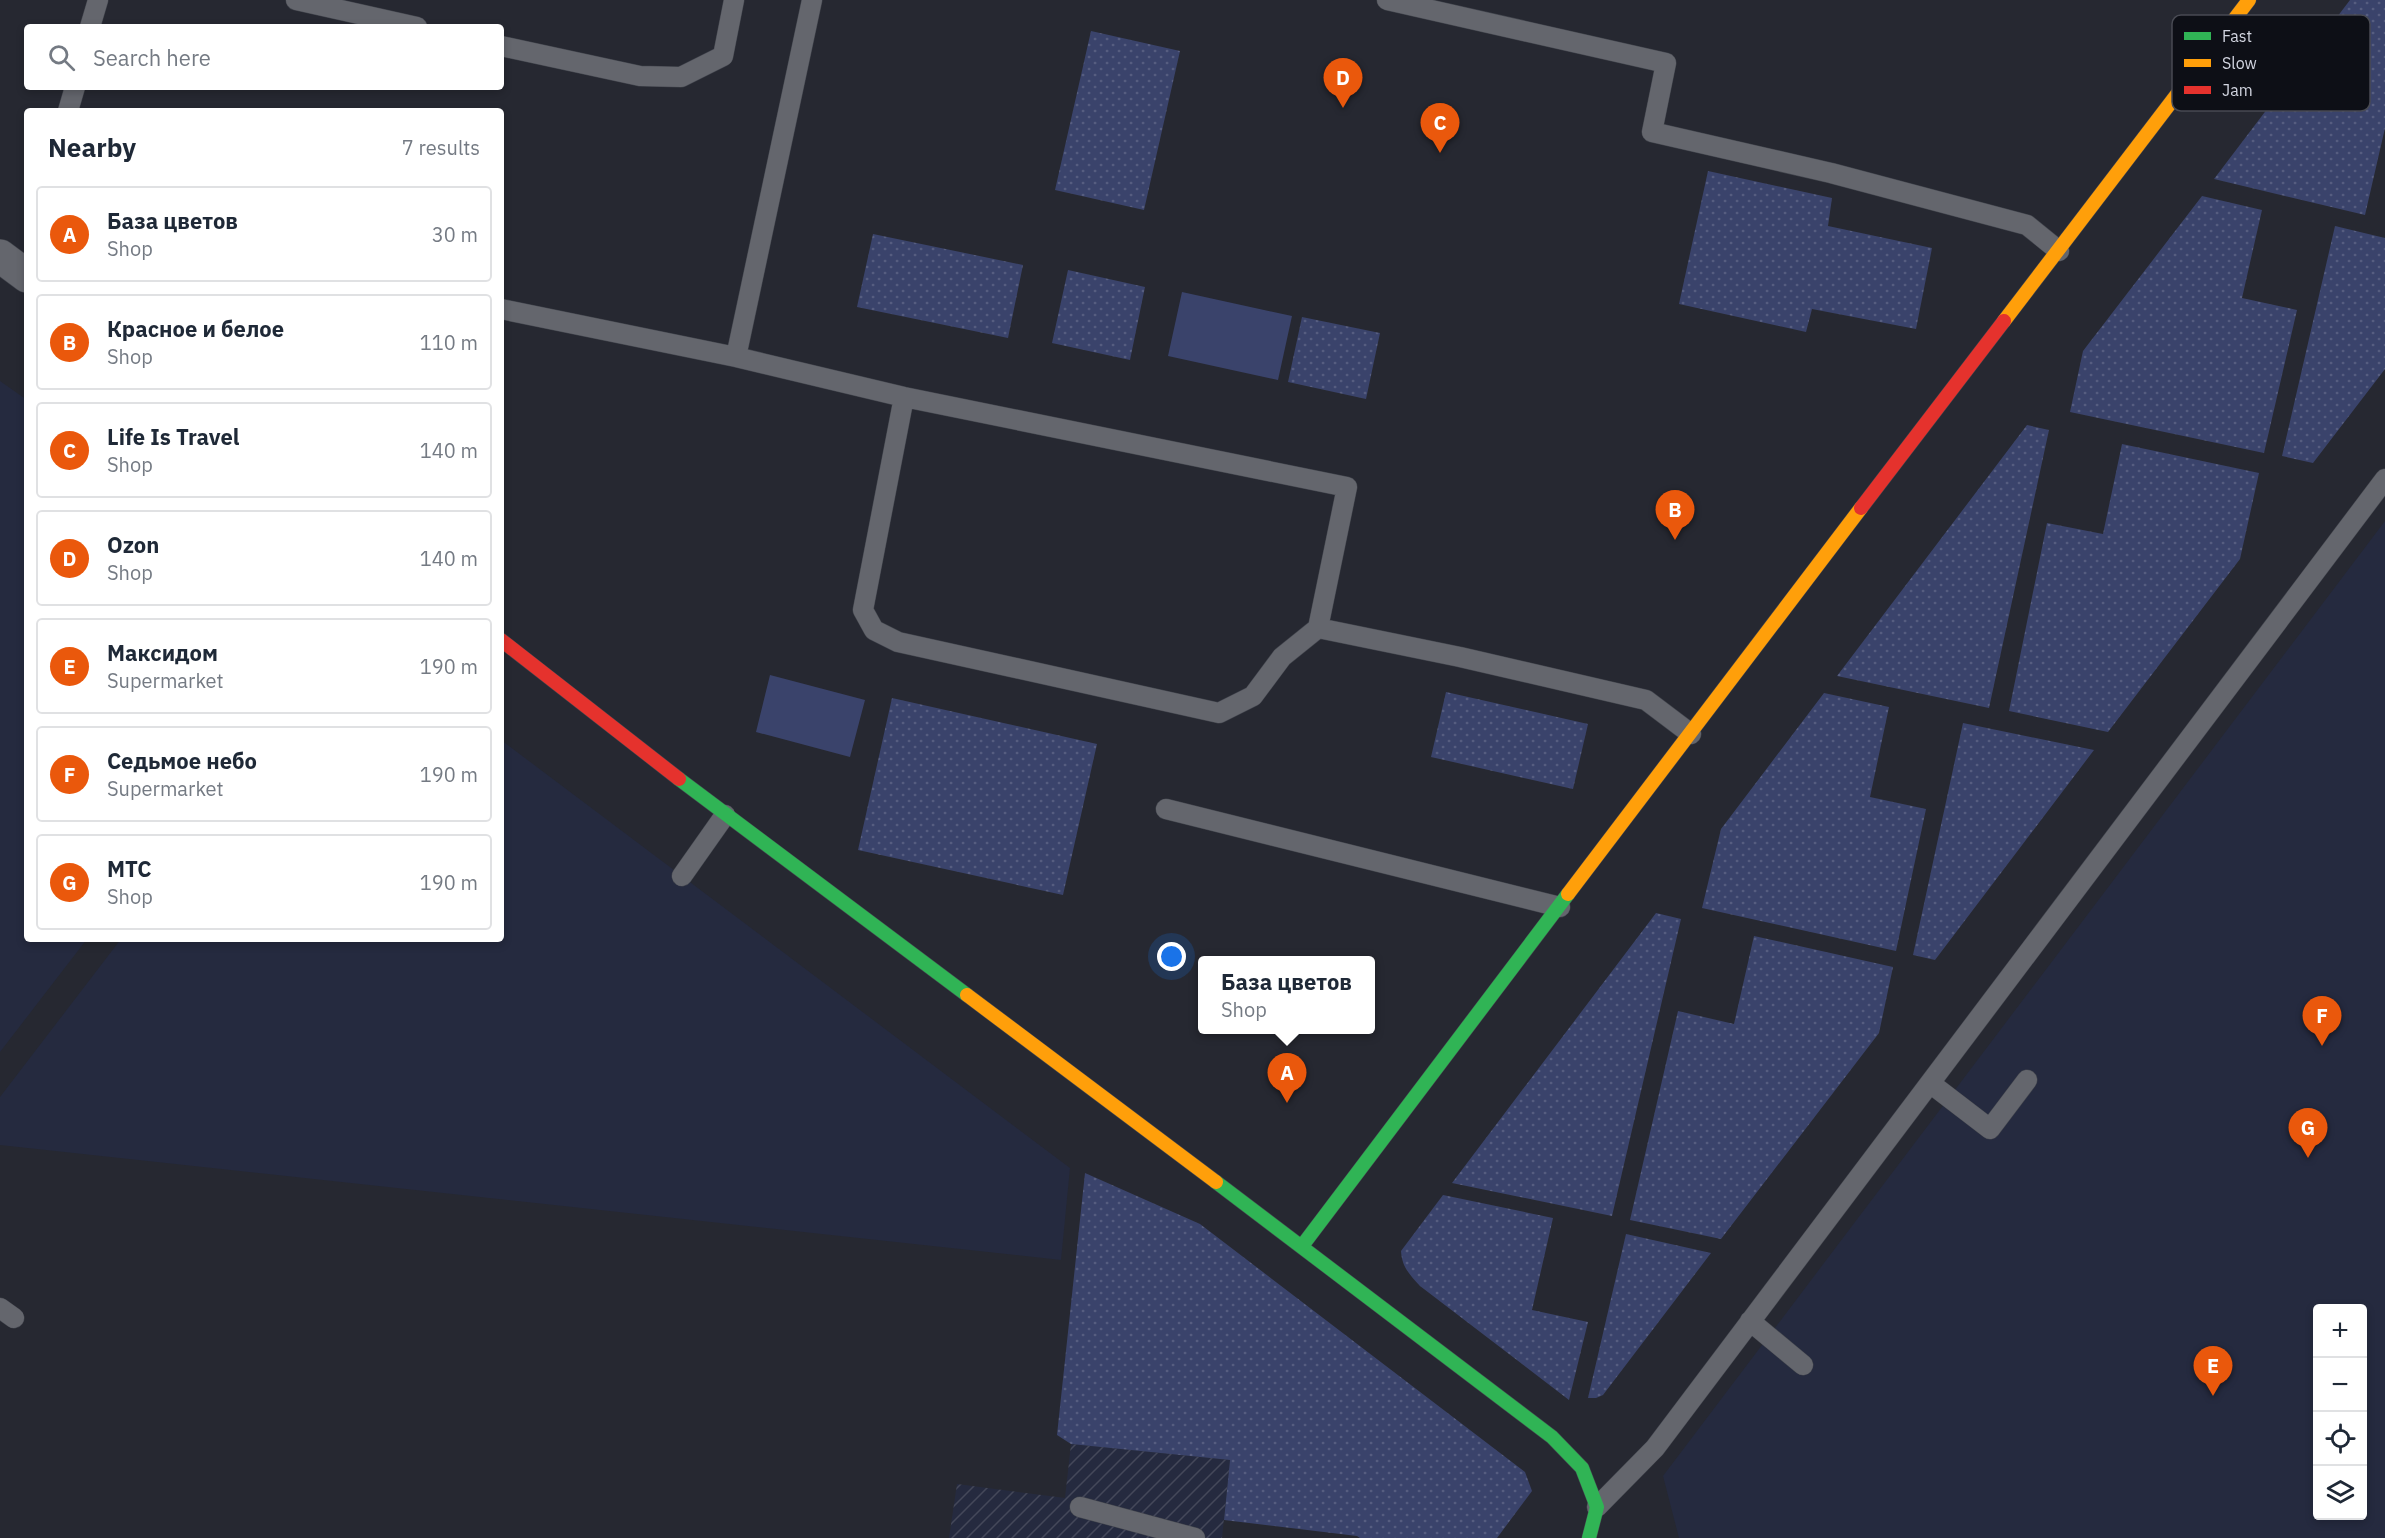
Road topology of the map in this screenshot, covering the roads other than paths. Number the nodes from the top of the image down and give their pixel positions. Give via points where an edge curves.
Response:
1 (98, 0) edge
2 (296, 0) edge
3 (734, 0) edge
4 (812, 0) edge
5 (1388, 0) edge
6 (2250, 0) edge
7 (2239, 15) edge
8 (91, 24) edge
9 (404, 24) edge
10 (504, 46) edge
11 (74, 90) edge
12 (2172, 103) edge
13 (69, 108) edge
14 (2059, 251) junction
15 (504, 310) edge
16 (736, 357) junction
17 (904, 397) junction
18 (2385, 479) edge
19 (1318, 628) junction
20 (504, 642) edge
21 (1691, 734) junction
22 (1166, 809) dead end
23 (724, 815) junction
24 (682, 876) dead end
25 (1560, 907) junction
26 (2027, 1080) dead end
27 (1930, 1083) junction
28 (1302, 1246) junction
29 (1750, 1321) junction
30 (1803, 1365) dead end
31 (1080, 1507) dead end
32 (1597, 1507) junction
33 (1195, 1538) edge
34 (1589, 1538) edge

1 - 8 lane
2 - 9 lane
3 - 10 lane via 723,56 681,77 640,76
4 - 16 lane
5 - 14 lane via 1666,63 1652,132 1831,173 2027,225
6 - 7 street
11 - 13 lane
12 - 14 street
14 - 21 street
15 - 16 lane
16 - 17 lane
17 - 19 lane via 1347,487
17 - 19 lane via 863,610 874,630 898,642 1219,713 1253,696 1282,657
18 - 27 lane
19 - 21 lane via 1646,700
20 - 23 street
21 - 25 street
22 - 25 lane
23 - 24 lane
23 - 28 street
25 - 28 street
26 - 27 lane via 1990,1129
27 - 29 lane
28 - 32 street via 1552,1437 1582,1468
29 - 30 lane
29 - 32 lane via 1655,1448
31 - 33 lane
32 - 34 street

